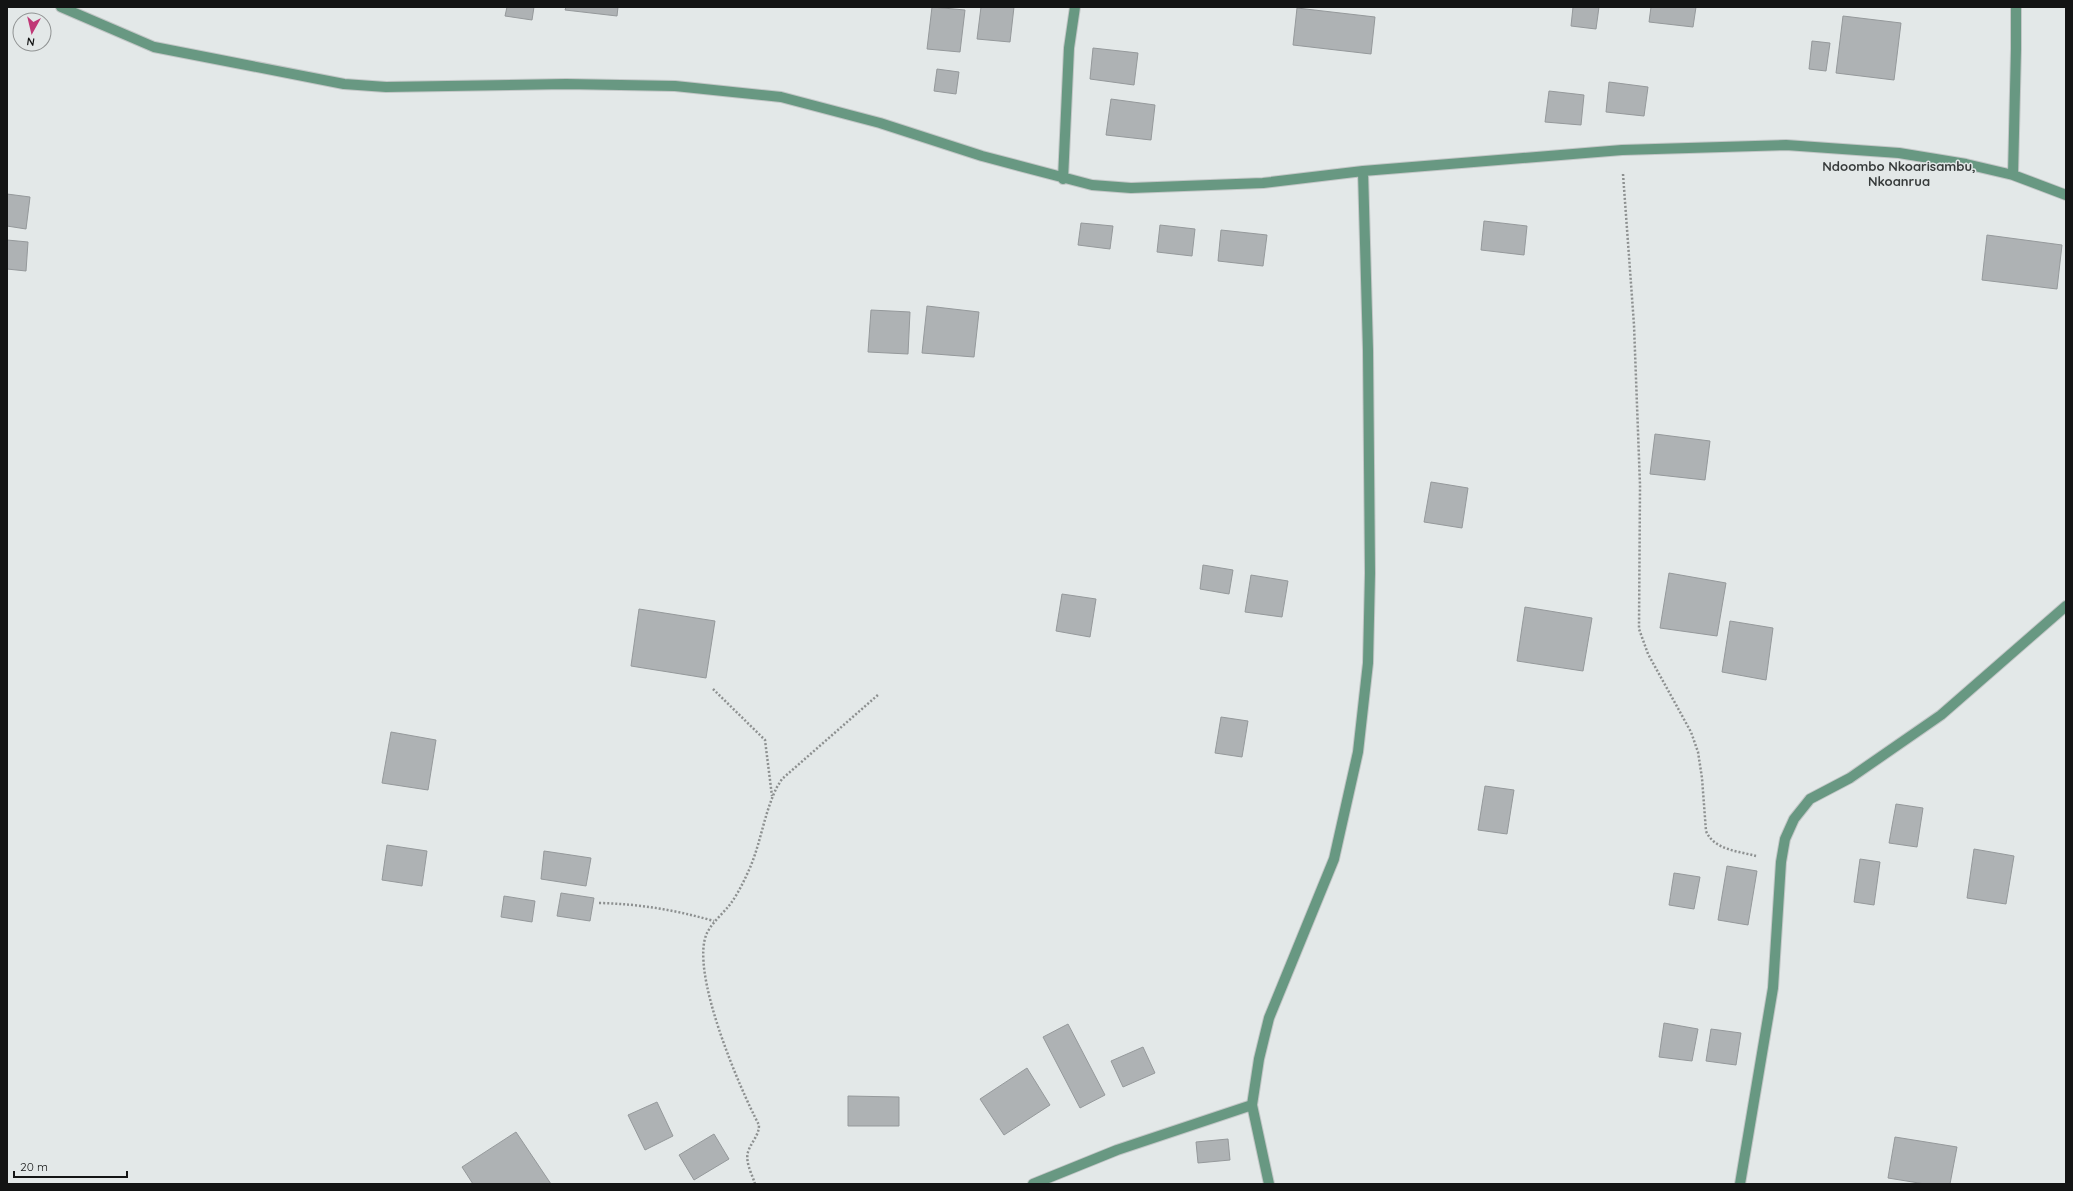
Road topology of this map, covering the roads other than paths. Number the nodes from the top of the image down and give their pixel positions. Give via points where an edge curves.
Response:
1 (60, 7) edge
2 (1075, 7) edge
3 (2016, 7) edge
4 (1363, 171) junction
5 (2013, 175) junction
6 (1063, 179) junction
7 (2066, 195) edge
8 (2066, 606) edge
9 (1252, 1105) junction
10 (1033, 1184) edge
11 (1269, 1184) edge
12 (1740, 1184) edge

1 - 6 street via 154,47 344,84 386,87 566,84 675,86 781,97 880,123
2 - 6 street via 1069,48
3 - 5 street
4 - 5 street via 1622,150 1786,145 1899,153
4 - 6 street via 1263,183 1131,188 1092,186
4 - 9 street via 1370,573 1368,662 1359,745 1334,859 1269,1018
5 - 7 street
8 - 12 street via 1941,715 1850,778 1810,799 1794,819 1785,839 1781,862 1773,988
9 - 10 street via 1118,1150
9 - 11 street

